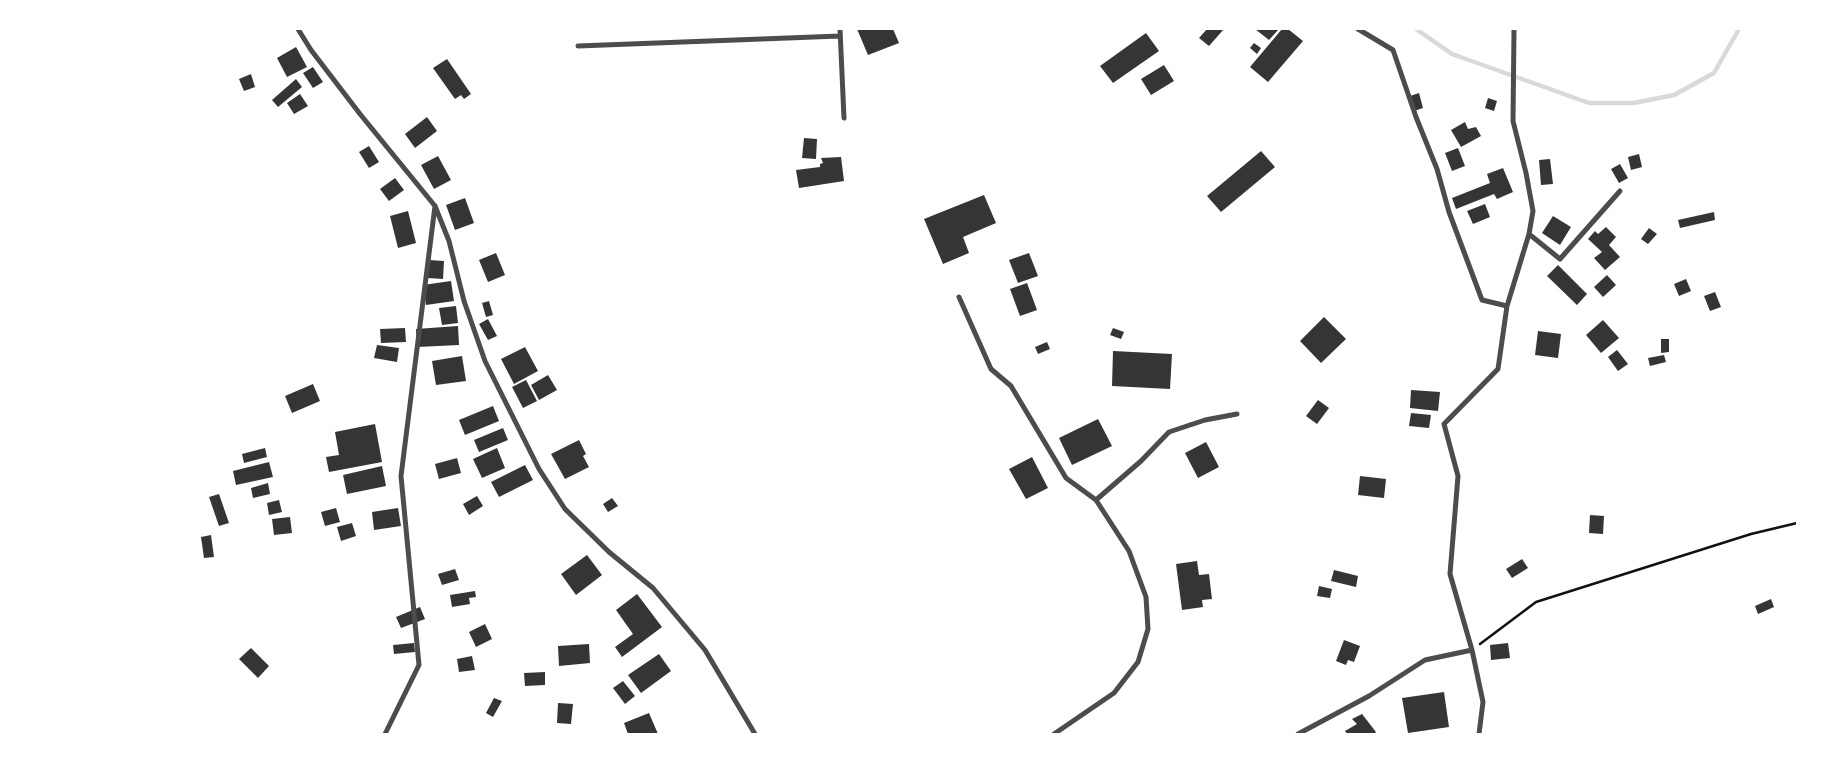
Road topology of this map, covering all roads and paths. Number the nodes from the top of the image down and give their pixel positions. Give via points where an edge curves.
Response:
1 (298, 29) edge
2 (840, 29) edge
3 (1358, 29) edge
4 (1514, 29) edge
5 (840, 36) junction
6 (578, 46) dead end
7 (844, 118) dead end
8 (1620, 191) dead end
9 (435, 206) junction
10 (1529, 234) junction
11 (959, 297) dead end
12 (1507, 306) junction
13 (1237, 414) dead end
14 (1096, 500) junction
15 (1797, 523) edge
16 (1472, 650) junction
17 (385, 734) edge
18 (755, 734) edge
19 (1054, 734) edge
20 (1298, 734) edge
21 (1479, 734) edge

1 - 9 street via 354,107
2 - 5 street
3 - 12 street via 1393,50 1482,300
4 - 10 street via 1513,122 1533,210
5 - 6 street
5 - 7 street
8 - 10 street via 1560,259
9 - 17 street via 402,476 419,665
9 - 18 street via 485,361 539,469 564,509 653,588 705,650
10 - 12 street
11 - 14 street via 992,369 1011,386 1066,478
12 - 16 street via 1498,369 1444,424 1458,476 1450,574
13 - 14 street via 1205,420 1170,432
14 - 19 street via 1129,551 1146,597 1148,629 1138,662 1114,692
15 - 16 path via 1751,534 1536,602
16 - 20 street via 1425,660 1369,696
16 - 21 street via 1483,702

